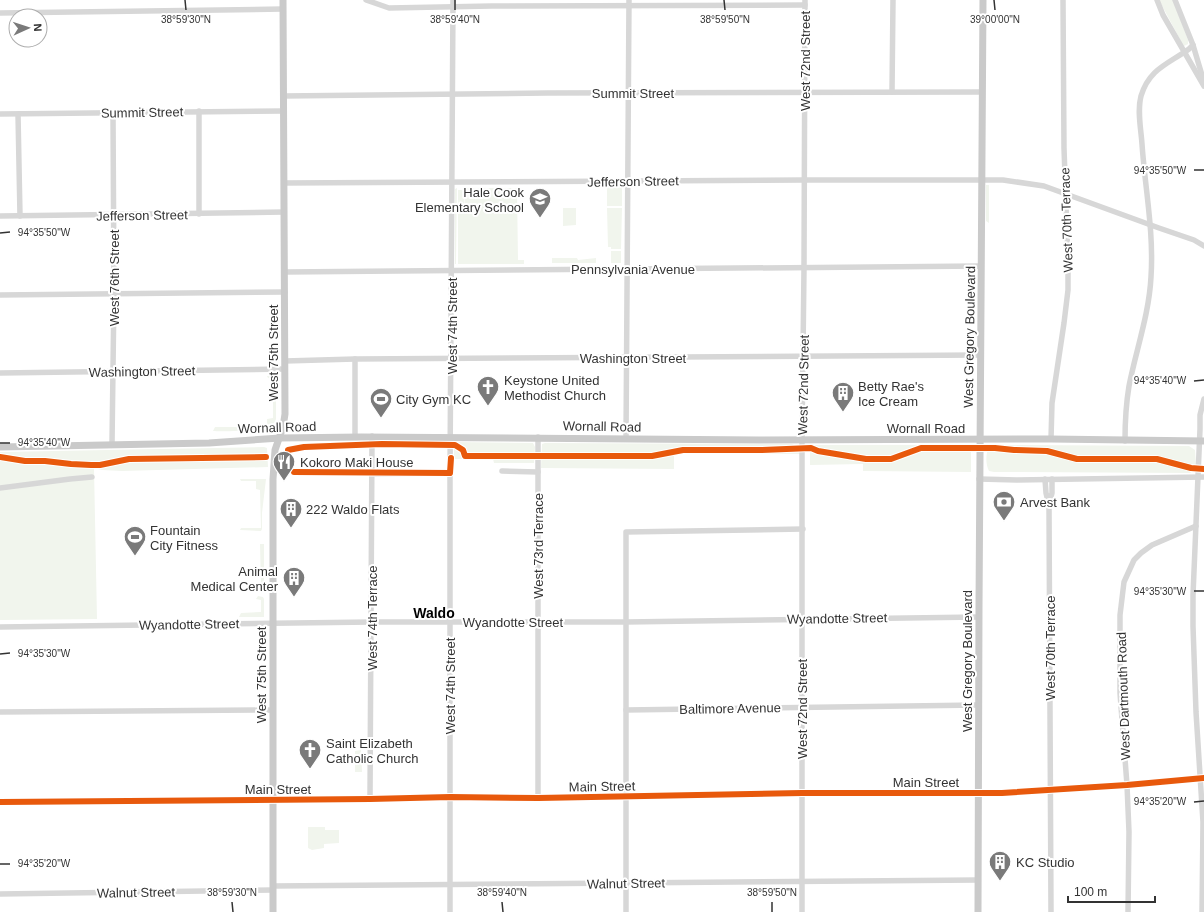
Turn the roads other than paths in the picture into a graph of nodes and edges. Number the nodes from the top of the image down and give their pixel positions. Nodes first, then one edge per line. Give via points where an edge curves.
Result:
1 (283, 0) edge
2 (366, 0) edge
3 (454, 0) edge
4 (893, 0) edge
5 (983, 0) edge
6 (1063, 0) edge
7 (1156, 0) edge
8 (1175, 0) edge
9 (805, 2) edge
10 (629, 3) edge
11 (453, 7) junction
12 (283, 8) junction
13 (0, 13) edge
14 (1193, 45) junction
15 (1184, 53) junction
16 (1204, 82) edge
17 (1204, 86) edge
18 (804, 92) junction
19 (892, 92) junction
20 (982, 92) junction
21 (628, 93) junction
22 (453, 95) junction
23 (283, 96) junction
24 (284, 111) junction
25 (113, 112) junction
26 (199, 112) junction
27 (0, 114) edge
28 (18, 114) junction
29 (804, 180) junction
30 (982, 180) junction
31 (627, 182) junction
32 (284, 183) junction
33 (452, 183) junction
34 (1066, 194) junction
35 (284, 212) junction
36 (199, 214) junction
37 (114, 215) junction
38 (0, 216) edge
39 (20, 216) junction
40 (1150, 225) junction
41 (1204, 239) edge
42 (1194, 240) junction
43 (1204, 246) edge
44 (981, 266) junction
45 (804, 268) junction
46 (628, 269) junction
47 (452, 270) junction
48 (284, 272) junction
49 (284, 292) junction
50 (114, 293) junction
51 (0, 295) edge
52 (980, 355) junction
53 (803, 357) junction
54 (452, 358) junction
55 (627, 358) junction
56 (355, 359) junction
57 (285, 361) junction
58 (285, 369) junction
59 (113, 371) junction
60 (0, 373) edge
61 (1204, 399) edge
62 (372, 436) junction
63 (451, 436) junction
64 (355, 437) junction
65 (280, 438) junction
66 (538, 438) junction
67 (626, 438) junction
68 (1051, 439) junction
69 (802, 440) junction
70 (980, 440) junction
71 (1125, 441) junction
72 (1202, 441) edge
73 (112, 444) junction
74 (0, 447) edge
75 (502, 471) dead end
76 (538, 472) junction
77 (372, 474) junction
78 (450, 474) junction
79 (1201, 477) edge
80 (92, 478) dead end
81 (979, 479) junction
82 (1052, 479) junction
83 (1045, 480) junction
84 (0, 488) edge
85 (1049, 505) junction
86 (1196, 526) junction
87 (803, 530) junction
88 (979, 617) junction
89 (803, 618) junction
90 (372, 622) junction
91 (451, 622) junction
92 (538, 622) junction
93 (626, 622) junction
94 (273, 624) junction
95 (0, 627) edge
96 (979, 706) junction
97 (802, 707) junction
98 (272, 710) junction
99 (626, 710) junction
100 (0, 712) edge
101 (1202, 778) edge
102 (1127, 785) junction
103 (1051, 791) junction
104 (802, 793) junction
105 (978, 793) junction
106 (450, 797) junction
107 (626, 797) junction
108 (538, 798) junction
109 (370, 799) junction
110 (272, 800) junction
111 (0, 802) edge
112 (978, 880) junction
113 (802, 881) junction
114 (626, 883) junction
115 (450, 885) junction
116 (273, 888) junction
117 (0, 894) edge
118 (273, 912) edge
119 (450, 912) edge
120 (626, 912) edge
121 (802, 912) edge
122 (978, 912) edge
123 (1052, 912) edge
124 (1128, 912) edge
125 (1202, 912) edge

1 - 12 main road, West 75th Street
2 - 11 street via 389,8
3 - 11 street, West 74th Street
4 - 19 street
5 - 20 main road, West Gregory Boulevard
6 - 34 street, West 70th Terrace
7 - 15 street
8 - 14 street
9 - 10 street
9 - 18 street, West 72nd Street
10 - 11 street
10 - 21 street
11 - 22 street, West 74th Street
12 - 13 street
12 - 23 main road, West 75th Street
14 - 15 street
14 - 16 street
15 - 17 street
15 - 40 street via 1153,73 1141,96 1140,123
18 - 19 street, Summit Street
18 - 21 street, Summit Street
18 - 29 street, West 72nd Street
19 - 20 street, Summit Street
20 - 30 main road, West Gregory Boulevard
21 - 22 street, Summit Street
21 - 31 street
22 - 23 street, Summit Street
22 - 33 street, West 74th Street
23 - 24 main road, West 75th Street
24 - 26 street, Summit Street
24 - 32 main road, West 75th Street
25 - 26 street, Summit Street
25 - 28 street, Summit Street
25 - 37 street, West 76th Street
26 - 36 street
27 - 28 street, Summit Street
28 - 39 street
29 - 30 street, Jefferson Street
29 - 31 street, Jefferson Street
29 - 45 street, West 72nd Street
30 - 34 street, Jefferson Street via 1044,186
30 - 44 main road, West Gregory Boulevard
31 - 33 street, Jefferson Street
31 - 46 street
32 - 33 street, Jefferson Street
32 - 35 main road, West 75th Street
33 - 47 street, West 74th Street
34 - 40 street, Jefferson Street
34 - 68 street, West 70th Terrace via 1068,290 1052,403
35 - 36 street, Jefferson Street
35 - 48 main road, West 75th Street
36 - 37 street, Jefferson Street
37 - 39 street, Jefferson Street
37 - 50 street, West 76th Street
38 - 39 street, Jefferson Street
40 - 42 street, Jefferson Street
40 - 71 street via 1152,252 1149,295 1129,386
41 - 42 street
42 - 43 street
44 - 45 street, Pennsylvania Avenue
44 - 52 main road, West Gregory Boulevard
45 - 46 street, Pennsylvania Avenue
45 - 53 street, West 72nd Street
46 - 47 street, Pennsylvania Avenue
46 - 55 street
47 - 48 street, Pennsylvania Avenue
47 - 54 street, West 74th Street
48 - 49 main road, West 75th Street
49 - 50 street
49 - 57 main road, West 75th Street
50 - 51 street
50 - 59 street, West 76th Street
52 - 53 street, Washington Street
52 - 70 main road, West Gregory Boulevard
53 - 55 street, Washington Street
53 - 69 street, West 72nd Street
54 - 55 street, Washington Street
54 - 56 street, Washington Street
54 - 63 street, West 74th Street
55 - 67 street
56 - 57 street, Washington Street
56 - 64 street
57 - 58 main road, West 75th Street
58 - 59 street, Washington Street
58 - 65 main road, West 75th Street via 286,414
59 - 60 street, Washington Street
59 - 73 street, West 76th Street
61 - 72 street via 1200,415
62 - 63 main road, Wornall Road
62 - 64 main road, Wornall Road
62 - 77 street, West 74th Terrace
63 - 66 main road, Wornall Road
63 - 78 street, West 74th Street
64 - 65 main road, Wornall Road
65 - 73 main road, Wornall Road via 209,443
65 - 94 main road, West 75th Street via 275,450 273,479
66 - 67 main road, Wornall Road
66 - 76 street, West 73rd Terrace
67 - 69 main road, Wornall Road
68 - 70 main road, Wornall Road
68 - 71 main road, Wornall Road
69 - 70 main road, Wornall Road
69 - 87 street, West 72nd Street
70 - 81 main road, West Gregory Boulevard
71 - 72 main road, Wornall Road
72 - 79 street
73 - 74 main road, Wornall Road
75 - 76 street
76 - 92 street, West 73rd Terrace
77 - 78 street
77 - 90 street, West 74th Terrace
78 - 91 street, West 74th Street
79 - 82 street
79 - 86 street
80 - 84 street
81 - 83 street
81 - 88 main road, West Gregory Boulevard
82 - 83 street
82 - 85 street, West 70th Terrace
83 - 85 street, West 70th Terrace
85 - 103 street, West 70th Terrace
86 - 101 street via 1194,674
86 - 102 street, West Dartmouth Road via 1142,552 1134,560 1124,582 1120,615 1120,693
87 - 89 street, West 72nd Street
87 - 93 street via 626,532
88 - 89 street, Wyandotte Street
88 - 96 main road, West Gregory Boulevard
89 - 93 street, Wyandotte Street
89 - 97 street, West 72nd Street
90 - 91 street, Wyandotte Street
90 - 94 street, Wyandotte Street
90 - 109 street, West 74th Terrace
91 - 92 street, Wyandotte Street
91 - 106 street, West 74th Street
92 - 93 street, Wyandotte Street
92 - 108 street, West 73rd Terrace
93 - 99 street
94 - 95 street, Wyandotte Street
94 - 98 main road, West 75th Street
96 - 97 street, Baltimore Avenue
96 - 105 main road, West Gregory Boulevard
97 - 99 street, Baltimore Avenue
97 - 104 street, West 72nd Street
98 - 100 street
98 - 110 main road, West 75th Street
99 - 107 street
101 - 102 street, Main Street
101 - 125 street
102 - 103 street, Main Street
102 - 124 street, West Dartmouth Road
103 - 105 street, Main Street
103 - 123 street, West 70th Terrace
104 - 105 street, Main Street
104 - 107 street, Main Street
104 - 113 street, West 72nd Street
105 - 112 main road, West Gregory Boulevard
106 - 108 street, Main Street
106 - 109 street, Main Street
106 - 115 street, West 74th Street
107 - 108 street, Main Street
107 - 114 street
109 - 110 street, Main Street
110 - 111 street, Main Street
110 - 116 main road, West 75th Street
112 - 113 street, Walnut Street
112 - 122 main road, West Gregory Boulevard
113 - 114 street, Walnut Street
113 - 121 street, West 72nd Street
114 - 115 street, Walnut Street
114 - 120 street
115 - 116 street, Walnut Street
115 - 119 street, West 74th Street
116 - 117 street, Walnut Street
116 - 118 main road, West 75th Street

